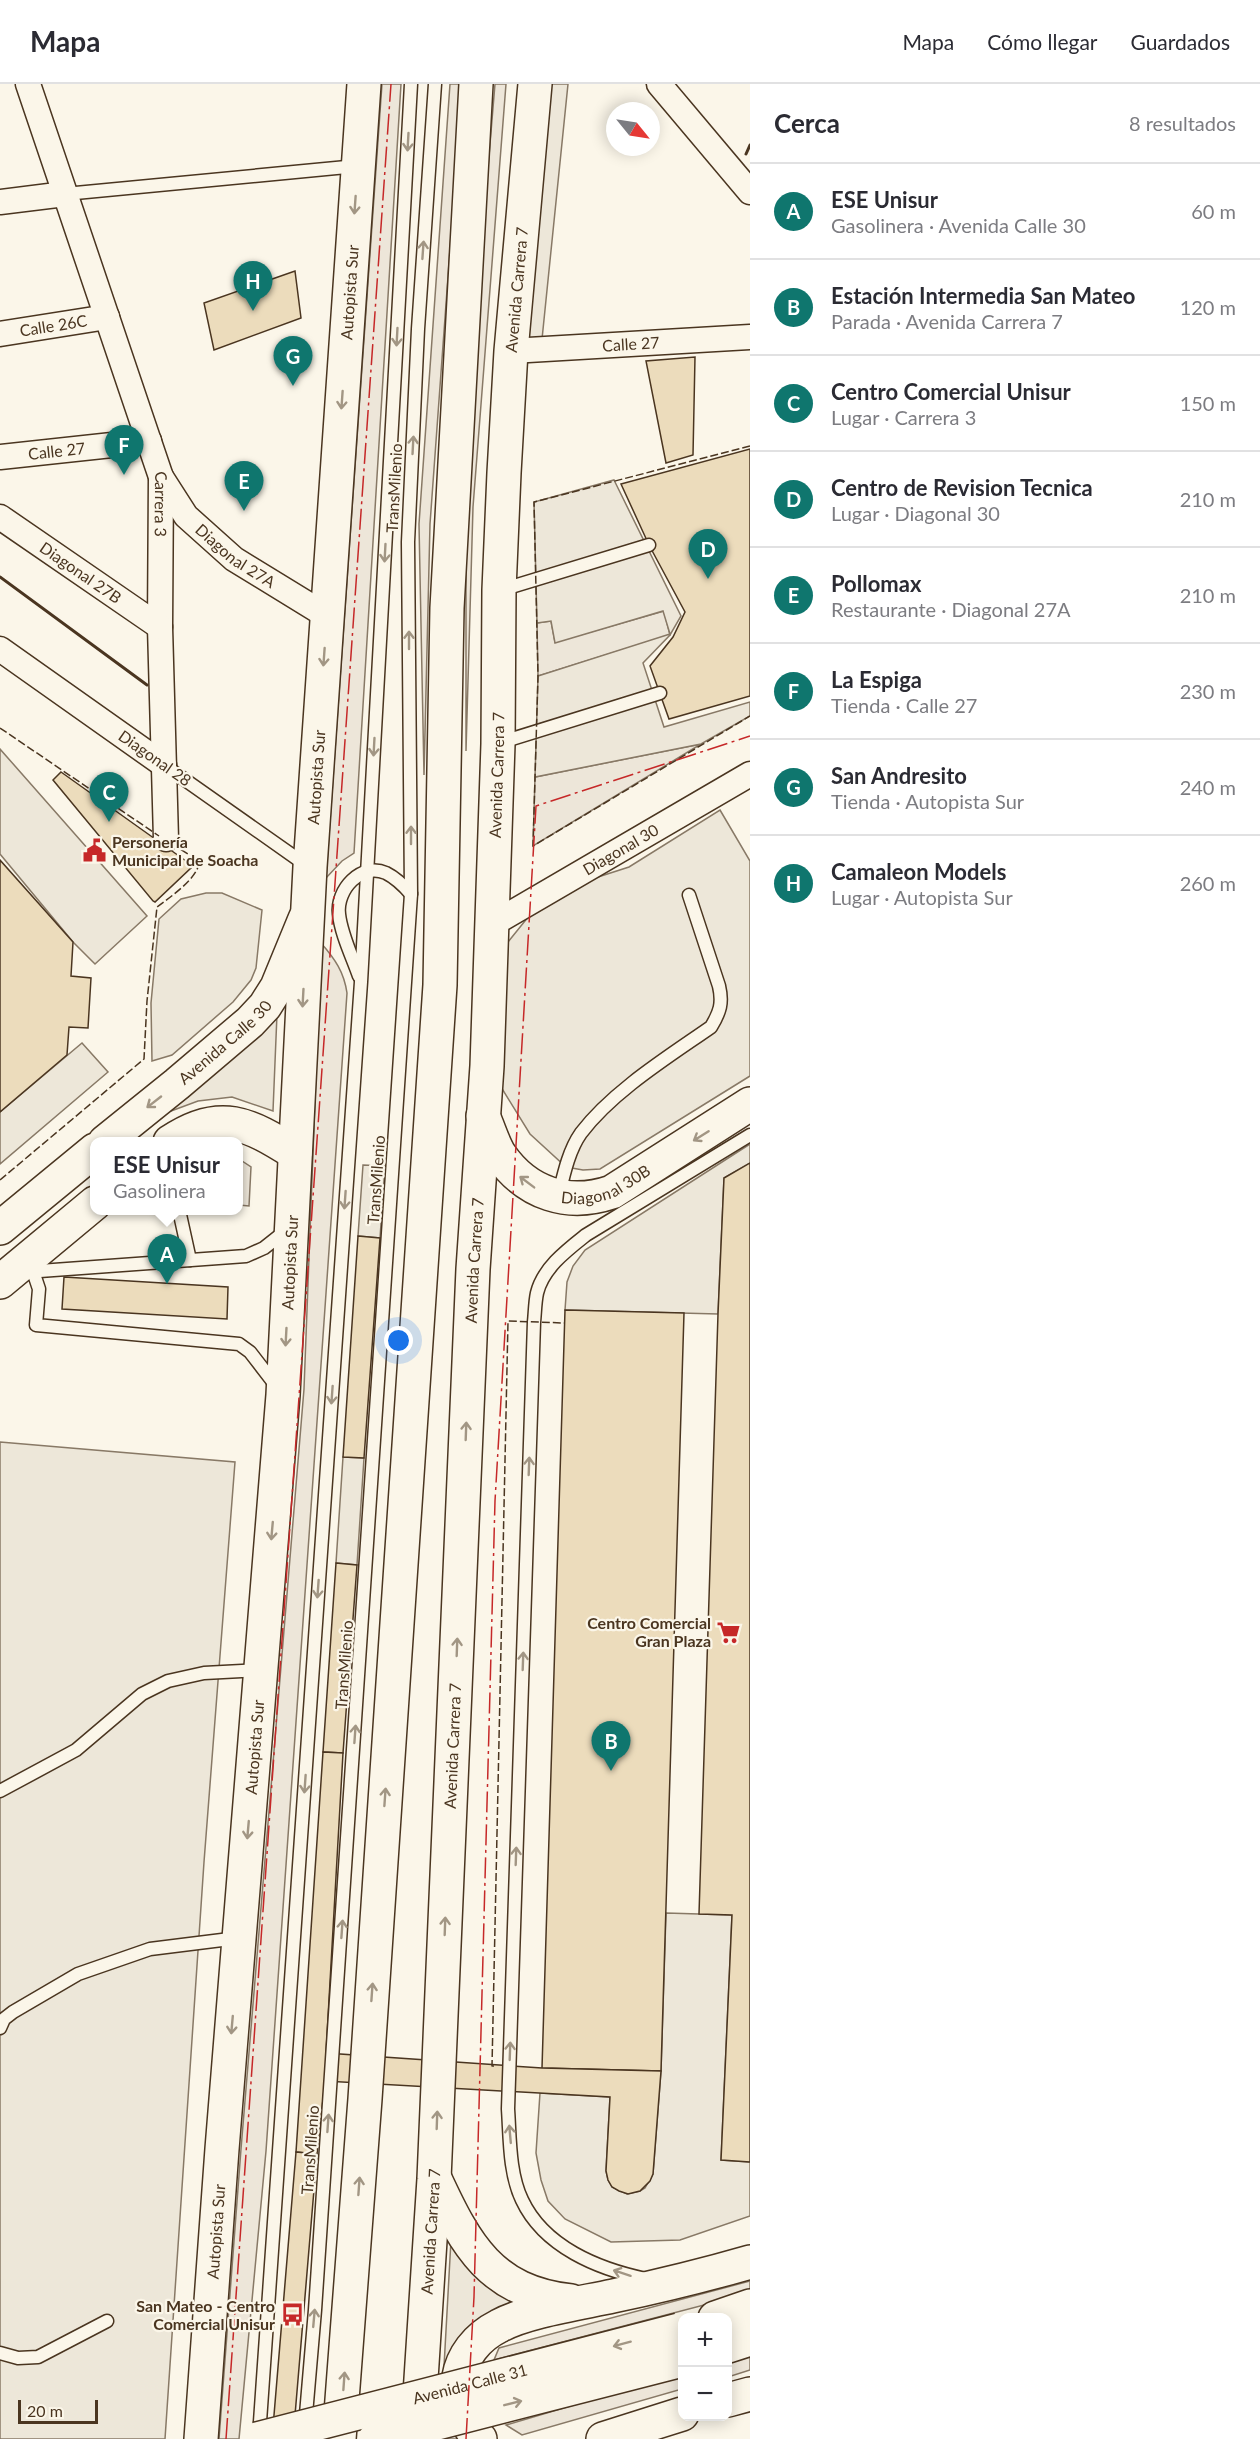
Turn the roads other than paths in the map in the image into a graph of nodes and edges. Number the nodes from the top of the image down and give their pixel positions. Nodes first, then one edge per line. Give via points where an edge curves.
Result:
1 (28, 84) edge
2 (364, 84) edge
3 (411, 84) edge
4 (435, 84) edge
5 (476, 84) edge
6 (536, 84) edge
7 (659, 84) edge
8 (358, 166) junction
9 (750, 192) edge
10 (65, 194) junction
11 (0, 202) edge
12 (107, 317) junction
13 (0, 334) edge
14 (750, 337) edge
15 (511, 351) junction
16 (149, 441) junction
17 (0, 458) edge
18 (161, 477) junction
19 (0, 517) edge
20 (649, 545) dead end
21 (499, 590) junction
22 (327, 616) junction
23 (160, 627) junction
24 (0, 649) edge
25 (660, 693) dead end
26 (498, 744) junction
27 (164, 765) junction
28 (750, 774) edge
29 (166, 839) dead end
30 (310, 867) junction
31 (368, 871) junction
32 (411, 894) junction
33 (689, 895) dead end
34 (307, 915) junction
35 (491, 926) junction
36 (361, 981) junction
37 (750, 1104) edge
38 (483, 1116) junction
39 (750, 1134) edge
40 (121, 1136) edge
41 (177, 1137) edge
42 (295, 1153) junction
43 (90, 1154) edge
44 (558, 1196) junction
45 (90, 1208) edge
46 (180, 1215) edge
47 (292, 1226) junction
48 (0, 1228) edge
49 (190, 1260) junction
50 (14, 1276) edge
51 (283, 1395) junction
52 (261, 1670) junction
53 (0, 1791) edge
54 (239, 1937) junction
55 (0, 2028) edge
56 (434, 2179) junction
57 (750, 2262) edge
58 (679, 2282) junction
59 (582, 2302) junction
60 (750, 2306) edge
61 (730, 2313) edge
62 (107, 2321) dead end
63 (750, 2338) edge
64 (678, 2340) edge
65 (678, 2340) edge
66 (732, 2345) edge
67 (0, 2353) edge
68 (750, 2394) edge
69 (732, 2399) edge
70 (678, 2415) edge
71 (201, 2439) edge
72 (258, 2439) edge
73 (303, 2439) edge
74 (339, 2439) edge
75 (375, 2439) edge
76 (417, 2439) edge
77 (480, 2439) edge
78 (602, 2439) edge

1 - 10 street, Carrera 3
2 - 8 main road, Autopista Sur
3 -> 31 lane, TransMilenio
32 -> 4 lane, TransMilenio via 408,542
74 -> 5 main road via 440,985 447,608
6 - 15 main road, Avenida Carrera 7
7 - 9 street
8 - 10 lane
8 -> 22 main road, Autopista Sur
10 - 11 street
10 - 12 street, Carrera 3
12 - 13 street, Calle 26C
12 - 16 street, Carrera 3
14 - 15 street, Calle 27
15 - 21 main road, Avenida Carrera 7
16 - 17 street, Calle 27
16 - 18 street, Carrera 3
18 - 22 street, Diagonal 27A via 186,516 234,559
18 - 23 street, Carrera 3
19 - 23 street, Diagonal 27B
20 - 21 lane
21 - 26 main road, Avenida Carrera 7
22 -> 30 main road, Autopista Sur
23 - 27 street, Carrera 3
24 - 27 street, Diagonal 28
25 - 26 lane
26 - 35 main road, Avenida Carrera 7
27 - 29 street, Carrera 3
27 - 30 lane, Diagonal 28
28 - 35 street, Diagonal 30
30 - 34 main road, Autopista Sur
31 - 32 lane via 384,872 399,880
31 - 36 lane, TransMilenio
31 - 36 lane, TransMilenio via 344,888 339,903 339,915
73 -> 32 lane, TransMilenio via 317,2286
33 - 44 lane via 719,986 720,1012 711,1027 623,1091 582,1133
34 -> 40 main road, Avenida Calle 30 via 278,987 265,1006
34 -> 42 main road, Autopista Sur
35 - 38 main road, Avenida Carrera 7
36 -> 72 lane, TransMilenio
37 -> 44 main road, Diagonal 30B via 612,1192 594,1198
44 -> 38 main road, Diagonal 30B via 538,1190 509,1167 499,1154
56 -> 38 main road, Avenida Carrera 7
58 -> 39 lane via 629,2275 592,2263 562,2246 536,2222 521,2199 513,2167 508,2109 534,1322 542,1280 563,1253
41 - 42 main road via 204,1124 240,1124 256,1129
42 - 47 main road, Autopista Sur
43 - 48 main road
45 - 50 main road
46 - 49 lane
47 - 49 lane via 264,1248 246,1256
47 -> 51 main road, Autopista Sur
49 - 50 lane
50 - 51 lane via 39,1289 36,1325 239,1344 250,1352
51 -> 52 main road, Autopista Sur
52 - 53 lane via 204,1673 168,1681 142,1694 76,1750
52 -> 54 main road, Autopista Sur
54 - 55 lane via 150,1949 78,1974 13,2012
54 -> 71 main road, Autopista Sur
56 - 59 main road via 472,2246 505,2281 535,2294
56 - 76 main road, Avenida Carrera 7
57 - 58 main road
58 - 59 main road
59 - 77 main road via 499,2326 467,2352 459,2373 458,2396 469,2428
60 - 61 main road
62 - 67 lane via 38,2357 18,2358
63 - 66 main road
64 -> 72 main road, Avenida Calle 31, bridge
75 -> 65 main road, Avenida Calle 31, bridge
68 - 69 main road
70 - 78 main road

